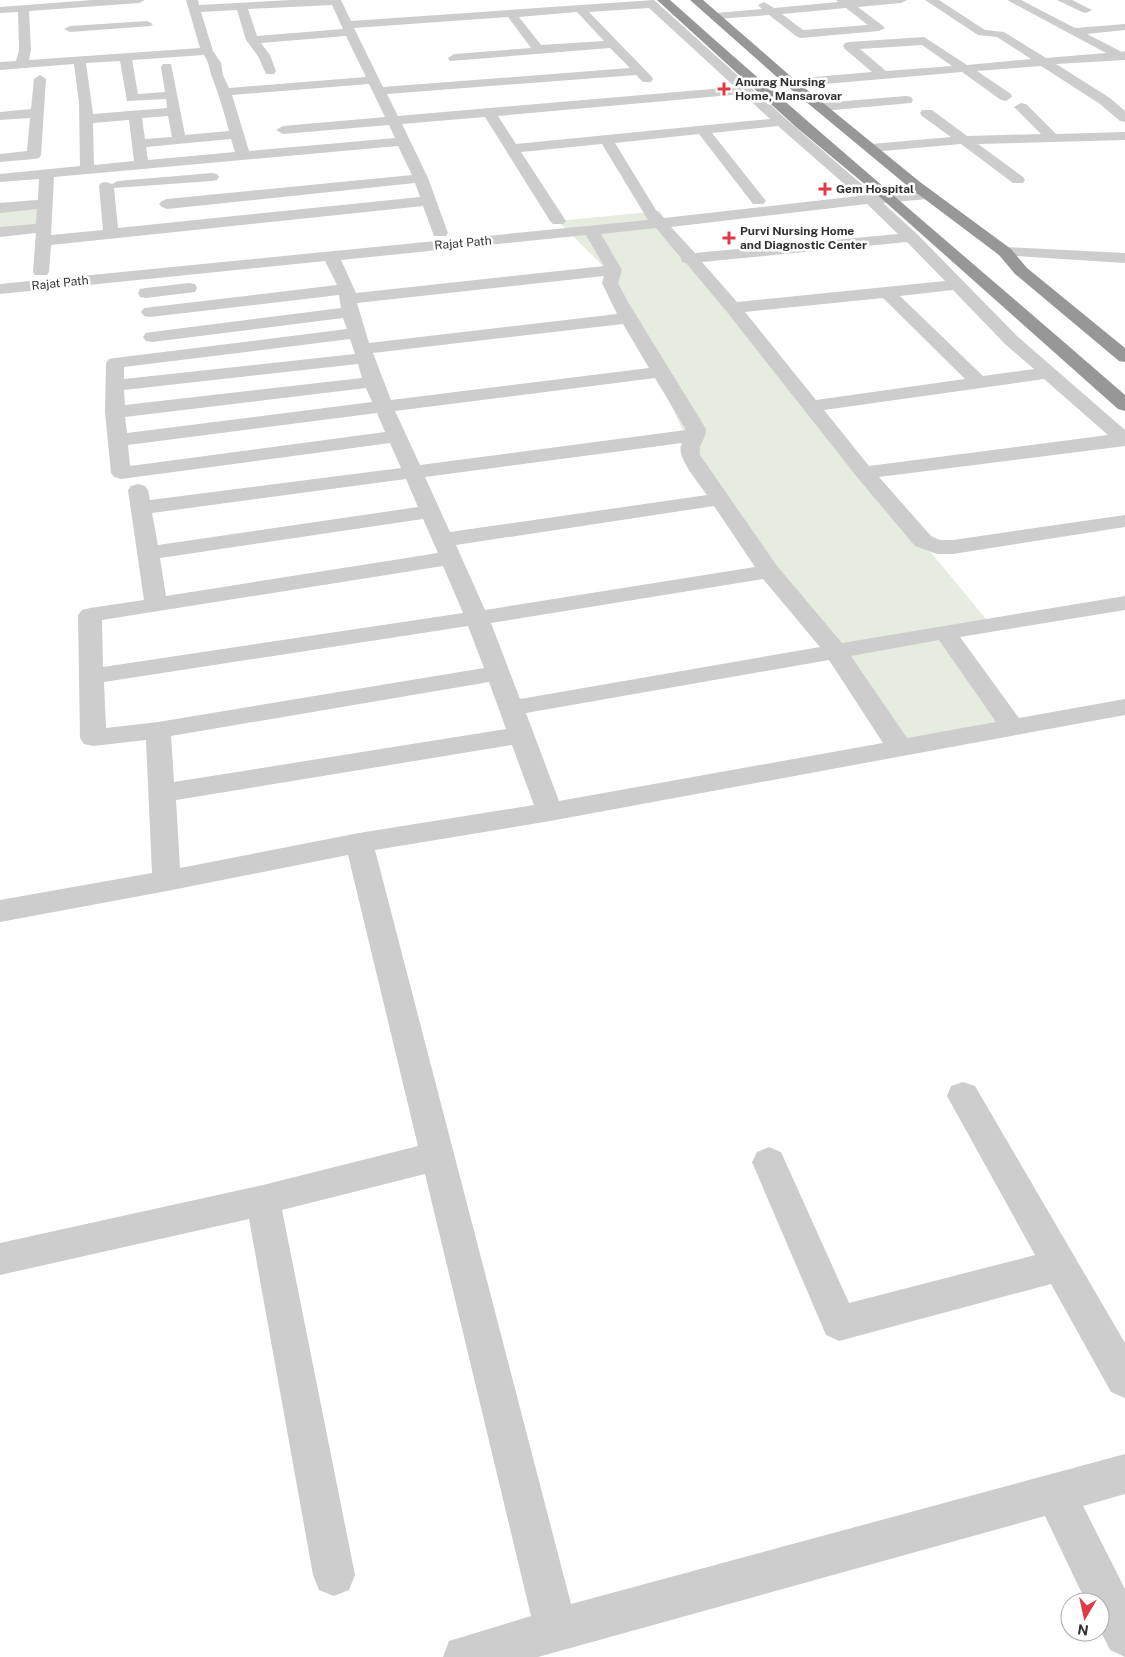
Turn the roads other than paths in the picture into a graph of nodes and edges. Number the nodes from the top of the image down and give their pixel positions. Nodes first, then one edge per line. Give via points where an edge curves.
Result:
1 (141, 0) edge
2 (336, 0) edge
3 (696, 0) edge
4 (757, 0) edge
5 (901, 0) edge
6 (930, 0) edge
7 (1013, 0) edge
8 (1063, 0) edge
9 (110, 1) edge
10 (654, 1) edge
11 (845, 2) edge
12 (193, 5) edge
13 (241, 6) junction
14 (580, 9) junction
15 (0, 10) edge
16 (1086, 10) dead end
17 (773, 12) junction
18 (24, 14) junction
19 (511, 14) junction
20 (716, 16) junction
21 (43, 19) dead end
22 (429, 20) junction
23 (1125, 26) edge
24 (148, 27) junction
25 (349, 29) junction
26 (1075, 31) junction
27 (71, 34) dead end
28 (439, 35) dead end
29 (252, 40) junction
30 (613, 44) junction
31 (537, 49) junction
32 (207, 51) junction
33 (152, 55) junction
34 (1124, 56) edge
35 (78, 60) junction
36 (1044, 62) junction
37 (125, 63) junction
38 (22, 64) junction
39 (196, 64) dead end
40 (0, 66) edge
41 (965, 68) junction
42 (216, 69) junction
43 (270, 70) dead end
44 (639, 71) junction
45 (235, 74) dead end
46 (883, 75) junction
47 (56, 77) dead end
48 (791, 83) junction
49 (471, 84) junction
50 (378, 88) junction
51 (747, 90) junction
52 (225, 92) junction
53 (171, 95) junction
54 (362, 95) dead end
55 (1006, 97) dead end
56 (665, 98) junction
57 (906, 100) dead end
58 (822, 107) junction
59 (1022, 107) dead end
60 (175, 111) junction
61 (38, 113) junction
62 (489, 113) junction
63 (927, 113) dead end
64 (135, 115) junction
65 (0, 116) edge
66 (391, 116) junction
67 (1125, 118) edge
68 (87, 119) junction
69 (781, 122) junction
70 (703, 131) junction
71 (238, 134) junction
72 (1125, 136) edge
73 (1052, 137) junction
74 (1102, 137) junction
75 (179, 140) junction
76 (606, 140) junction
77 (962, 140) junction
78 (403, 141) junction
79 (139, 144) junction
80 (336, 146) junction
81 (871, 148) junction
82 (1114, 148) dead end
83 (512, 149) junction
84 (87, 151) junction
85 (290, 151) junction
86 (70, 153) dead end
87 (52, 154) dead end
88 (34, 155) junction
89 (243, 155) junction
90 (0, 158) edge
91 (165, 162) junction
92 (141, 164) junction
93 (88, 169) junction
94 (348, 173) junction
95 (47, 174) junction
96 (224, 176) dead end
97 (0, 178) edge
98 (421, 178) junction
99 (1018, 180) dead end
100 (167, 181) junction
101 (106, 186) junction
102 (89, 188) dead end
103 (63, 190) dead end
104 (921, 190) junction
105 (874, 194) junction
106 (45, 198) junction
107 (428, 201) junction
108 (758, 201) junction
109 (167, 204) junction
110 (0, 208) edge
111 (655, 218) junction
112 (558, 221) junction
113 (163, 228) junction
114 (591, 230) junction
115 (0, 232) edge
116 (440, 233) junction
117 (111, 234) junction
118 (43, 235) junction
119 (911, 237) junction
120 (164, 244) dead end
121 (1005, 252) junction
122 (1125, 258) edge
123 (688, 259) junction
124 (334, 263) junction
125 (614, 270) junction
126 (1022, 271) junction
127 (41, 272) junction
128 (1050, 272) dead end
129 (142, 274) junction
130 (0, 276) edge
131 (270, 278) dead end
132 (956, 285) junction
133 (204, 286) dead end
134 (0, 289) edge
135 (146, 293) junction
136 (888, 293) junction
137 (349, 300) junction
138 (732, 308) junction
139 (150, 312) junction
140 (626, 318) junction
141 (152, 336) junction
142 (362, 347) junction
143 (1125, 357) edge
144 (154, 358) junction
145 (662, 372) junction
146 (1048, 373) junction
147 (373, 382) junction
148 (979, 383) junction
149 (114, 386) junction
150 (1125, 405) edge
151 (384, 406) junction
152 (812, 406) junction
153 (115, 412) junction
154 (696, 435) junction
155 (396, 436) junction
156 (1124, 439) edge
157 (118, 440) junction
158 (135, 470) junction
159 (411, 472) junction
160 (864, 473) junction
161 (720, 499) junction
162 (140, 508) junction
163 (430, 512) junction
164 (1125, 521) edge
165 (447, 549) junction
166 (147, 553) junction
167 (770, 571) junction
168 (1125, 603) edge
169 (156, 604) junction
170 (477, 618) junction
171 (945, 632) junction
172 (836, 653) junction
173 (498, 673) junction
174 (92, 676) junction
175 (1125, 706) edge
176 (511, 708) junction
177 (1012, 726) junction
178 (158, 730) junction
179 (521, 735) junction
180 (900, 748) junction
181 (162, 793) junction
182 (550, 812) junction
183 (359, 843) junction
184 (167, 881) junction
185 (0, 911) edge
186 (963, 1096) dead end
187 (437, 1156) junction
188 (769, 1162) dead end
189 (263, 1200) junction
190 (0, 1259) edge
191 (1060, 1265) junction
192 (1125, 1379) edge
193 (1125, 1474) edge
194 (1056, 1494) junction
195 (334, 1575) dead end
196 (556, 1630) junction
197 (1125, 1634) edge
198 (465, 1657) edge

1 - 9 street
1 - 24 street
2 - 13 street via 277,8
2 - 25 street
3 - 20 highway
4 - 17 street
5 - 11 street
6 - 36 street via 982,33 1000,34
7 - 26 street
8 - 16 street
9 - 18 street
10 - 14 street
10 - 51 street
10 - 105 highway via 800,124
11 - 17 street
11 - 17 street via 879,28 800,34
12 - 13 street
12 - 32 street
13 - 29 street
14 - 19 street
14 - 30 street
15 - 18 street
17 - 20 street
18 - 21 street
18 - 38 street via 29,50
19 - 22 street
19 - 31 street
20 - 48 highway
22 - 25 street
22 - 28 street
23 - 26 street
24 - 27 street
24 - 33 street
25 - 29 street via 290,32
25 - 50 street via 361,63
26 - 34 street
29 - 43 street via 268,55
30 - 31 street
30 - 44 street
31 - 49 street via 539,52 452,54
32 - 33 street
32 - 42 street
33 - 37 street
34 - 36 street
35 - 37 street
35 - 38 street
35 - 68 street via 76,76 91,102
36 - 41 street
36 - 67 street via 1105,101
37 - 53 street via 172,66
37 - 53 street via 128,99
38 - 40 street
39 - 42 street
41 - 46 street
41 - 46 street via 924,41 848,46
41 - 55 street
42 - 45 street
42 - 52 street
44 - 49 street
44 - 56 street
46 - 48 street
47 - 61 street via 35,79
48 - 58 highway
49 - 50 street
50 - 52 street via 274,95
50 - 54 street
50 - 66 street
51 - 56 street
51 - 69 street
52 - 71 street
53 - 60 street
56 - 62 street
57 - 58 street
58 - 81 highway
59 - 73 street
60 - 64 street
60 - 75 street
61 - 65 street
61 - 88 street
62 - 66 street
62 - 83 street
63 - 77 street
64 - 68 street
64 - 79 street
66 - 78 street
66 - 85 street via 280,119
68 - 84 street
69 - 70 street
69 - 105 street
70 - 76 street
70 - 108 street
71 - 75 street
71 - 89 street
72 - 74 street
73 - 74 street
73 - 77 street
74 - 82 street
75 - 79 street
76 - 83 street
76 - 111 street
77 - 81 street
77 - 99 street
78 - 80 street
78 - 98 street
79 - 92 street
80 - 85 street
80 - 94 street
81 - 104 highway
83 - 112 street
84 - 86 street
84 - 93 street
85 - 89 street
87 - 88 street
88 - 90 street
89 - 91 street
91 - 92 street
91 - 100 street
92 - 93 street
93 - 95 street
94 - 98 street
94 - 109 street
95 - 97 street
95 - 106 street
96 - 100 street
98 - 107 street
100 - 101 street
100 - 109 street
101 - 102 street
101 - 117 street
103 - 106 street
104 - 105 street, Rajat Path
104 - 121 highway
105 - 108 street, Rajat Path
105 - 111 street, Rajat Path
105 - 119 street
105 - 150 highway
106 - 110 street
106 - 118 street
107 - 113 street
107 - 116 street
108 - 111 street, Rajat Path
109 - 113 street via 171,221
111 - 112 street, Rajat Path
111 - 114 street, Rajat Path
111 - 123 street
112 - 116 street, Rajat Path
113 - 117 street
113 - 120 street
114 - 124 street, Rajat Path
114 - 125 street
115 - 118 street
116 - 127 street, Rajat Path
117 - 118 street
118 - 127 street
119 - 123 street
119 - 132 street
121 - 122 street
121 - 126 highway
123 - 138 street
124 - 129 street, Rajat Path
124 - 131 street
124 - 137 street
125 - 137 street
125 - 140 street via 610,283
126 - 128 street
126 - 143 highway
127 - 130 street, Rajat Path
129 - 134 street, Rajat Path
129 - 135 street
132 - 136 street
132 - 146 street
133 - 135 street
135 - 139 street
136 - 138 street
136 - 148 street
137 - 139 street
137 - 141 street
137 - 142 street
138 - 152 street
139 - 141 street
140 - 142 street
140 - 145 street
141 - 144 street
142 - 144 street
142 - 147 street
142 - 149 street
144 - 149 street via 115,363
145 - 151 street
145 - 154 street via 696,429
146 - 148 street
146 - 156 street
147 - 151 street
147 - 153 street
148 - 152 street
149 - 153 street
151 - 155 street
151 - 157 street
152 - 160 street
153 - 157 street
154 - 159 street
154 - 161 street via 689,447 690,455
155 - 158 street
155 - 159 street
156 - 160 street
157 - 158 street via 121,473
158 - 162 street
159 - 162 street
159 - 163 street
160 - 164 street via 923,541 937,547
161 - 165 street
161 - 167 street
162 - 166 street
163 - 165 street
163 - 166 street
165 - 169 street
165 - 170 street
166 - 169 street
167 - 170 street
167 - 172 street
168 - 171 street
169 - 174 street via 90,615
170 - 173 street
170 - 174 street
171 - 172 street
171 - 177 street
172 - 176 street
172 - 180 street
173 - 176 street
173 - 178 street
174 - 178 street via 94,738
175 - 177 street
176 - 179 street
177 - 180 street
178 - 181 street
179 - 181 street
179 - 182 street
180 - 182 street
181 - 184 street
182 - 183 street
183 - 184 street
183 - 187 street
184 - 185 street
186 - 191 street
187 - 189 street
187 - 196 street
188 - 191 street via 839,1323
189 - 190 street
189 - 195 street
191 - 192 street
193 - 194 street
194 - 196 street
194 - 197 street
196 - 198 street

